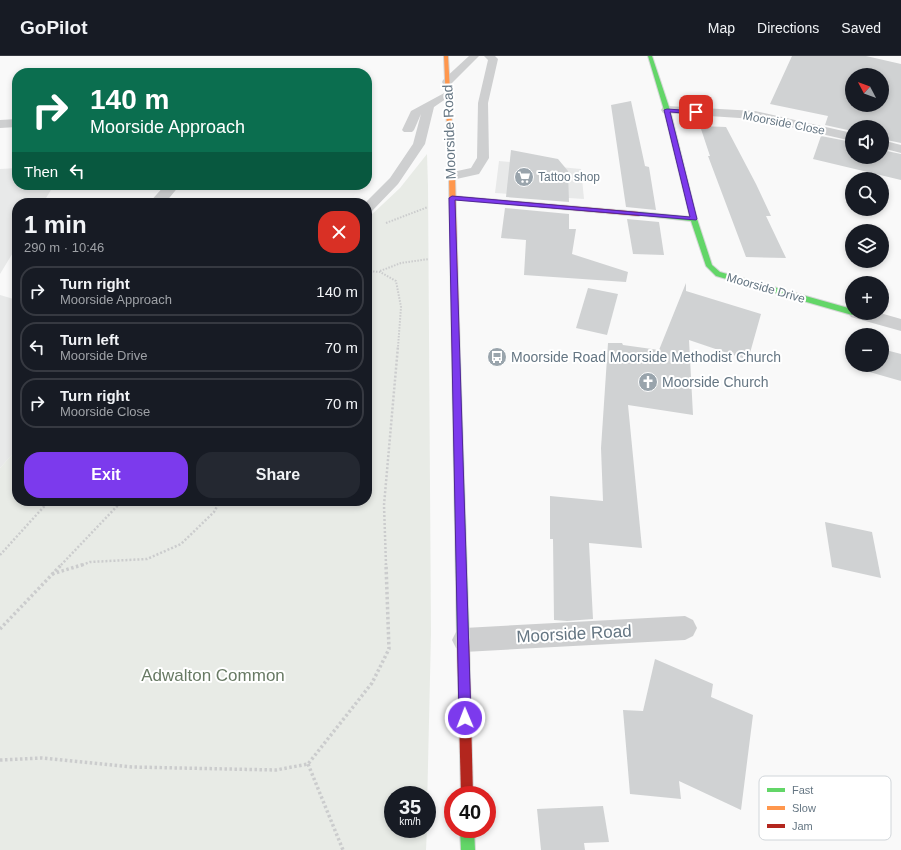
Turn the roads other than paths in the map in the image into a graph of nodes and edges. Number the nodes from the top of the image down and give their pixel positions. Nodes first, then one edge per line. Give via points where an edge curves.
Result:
1 (446, 56) edge
2 (474, 56) edge
3 (489, 56) edge
4 (650, 56) edge
5 (447, 82) junction
6 (448, 94) junction
7 (429, 105) junction
8 (667, 110) junction
9 (12, 123) edge
10 (0, 124) edge
11 (408, 130) dead end
12 (845, 136) edge
13 (889, 146) edge
14 (901, 149) edge
15 (452, 176) junction
16 (169, 190) edge
17 (161, 198) edge
18 (452, 198) junction
19 (372, 203) edge
20 (694, 219) junction
21 (845, 310) edge
22 (883, 320) edge
23 (901, 325) edge
24 (685, 628) dead end
25 (464, 640) junction
26 (467, 786) edge
27 (467, 838) edge
28 (468, 850) edge

1 - 5 street, Moorside Road
2 - 5 lane
3 - 15 lane via 493,59 483,103 483,158 475,171
4 - 8 street, Moorside Drive
5 - 6 street, Moorside Road
6 - 7 lane
6 - 15 street, Moorside Road
7 - 11 lane via 415,113
7 - 19 lane via 419,144 394,182
8 - 12 street, Moorside Close via 755,115
8 - 20 street, Moorside Drive
9 - 10 street
13 - 14 street
15 - 18 street, Moorside Road
16 - 17 street
18 - 20 street
18 - 25 street, Moorside Road
20 - 21 street, Moorside Drive via 709,266 718,274
22 - 23 street
24 - 25 lane, Moorside Road
25 - 26 street, Moorside Road
27 - 28 street

